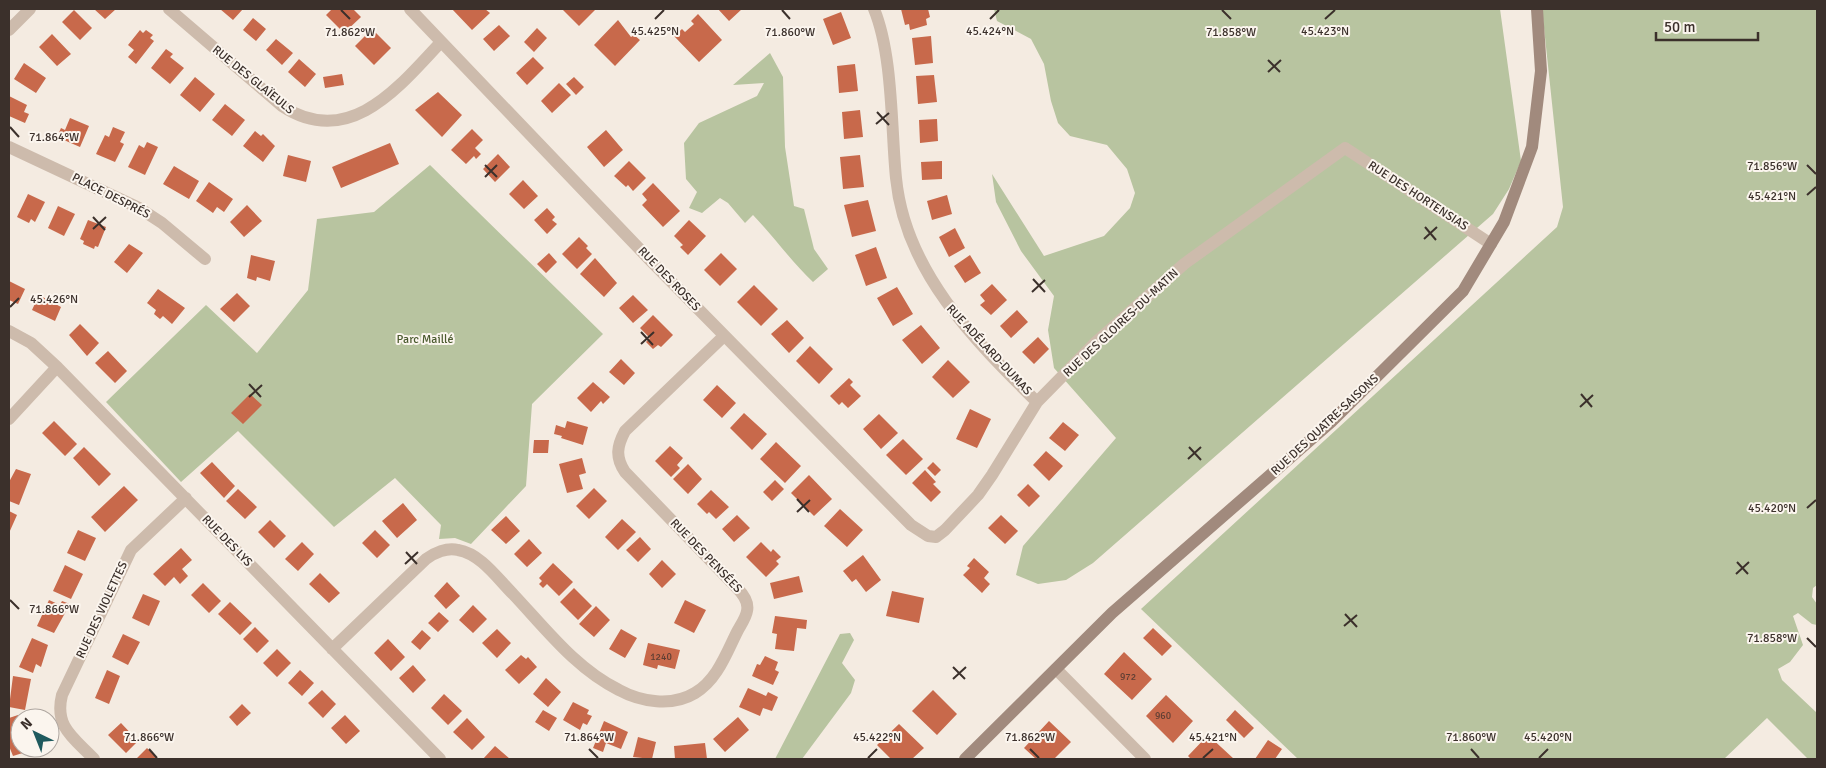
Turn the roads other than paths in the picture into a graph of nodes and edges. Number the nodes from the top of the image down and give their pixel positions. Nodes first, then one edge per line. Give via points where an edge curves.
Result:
1 (30, 9) edge
2 (169, 9) edge
3 (410, 9) edge
4 (874, 9) edge
5 (1537, 9) edge
6 (9, 30) edge
7 (442, 42) junction
8 (9, 146) edge
9 (1345, 148) joint
10 (1491, 244) junction
11 (205, 259) dead end
12 (9, 331) edge
13 (724, 336) junction
14 (57, 367) junction
15 (1037, 402) junction
16 (9, 419) edge
17 (186, 498) junction
18 (936, 537) joint
19 (332, 649) junction
20 (1056, 669) junction
21 (94, 759) edge
22 (440, 759) edge
23 (965, 759) edge
24 (1145, 759) edge

1 - 6 street
2 - 7 street, RUE DES GLAÏEULS via 282,106 311,120 340,120 362,114 381,103
3 - 7 street, RUE DES ROSES
4 - 15 street, RUE ADÉLARD-DUMAS via 880,23 885,55 899,197 910,233 943,300
5 - 10 street, RUE DES QUATRE-SAISONS via 1541,70 1532,147 1504,222
7 - 13 street, RUE DES ROSES
8 - 11 street, PLACE DESPRÉS via 139,208
9 - 10 street, RUE DES HORTENSIAS
9 - 15 street, RUE DES GLOIRES-DU-MATIN via 1184,264 1095,343
10 - 20 street, RUE DES QUATRE-SAISONS via 1464,292 1332,422 1112,613
12 - 14 street, RUE DES LYS via 31,344
13 - 18 street, RUE DES ROSES via 911,525 920,533
13 - 19 street, RUE DES PENSÉES via 625,431 617,454 625,472 737,588 746,602 747,612 722,662 713,677 699,690 667,702 637,698 619,690 584,666 483,563 457,549 439,552 426,559
14 - 16 street
14 - 17 street, RUE DES LYS
15 - 18 street, RUE DES GLOIRES-DU-MATIN via 983,489
17 - 19 street, RUE DES LYS
17 - 21 street, RUE DES VIOLETTES via 131,550 62,696 61,722
19 - 22 street, RUE DES LYS
20 - 23 street, RUE DES QUATRE-SAISONS
20 - 24 street

